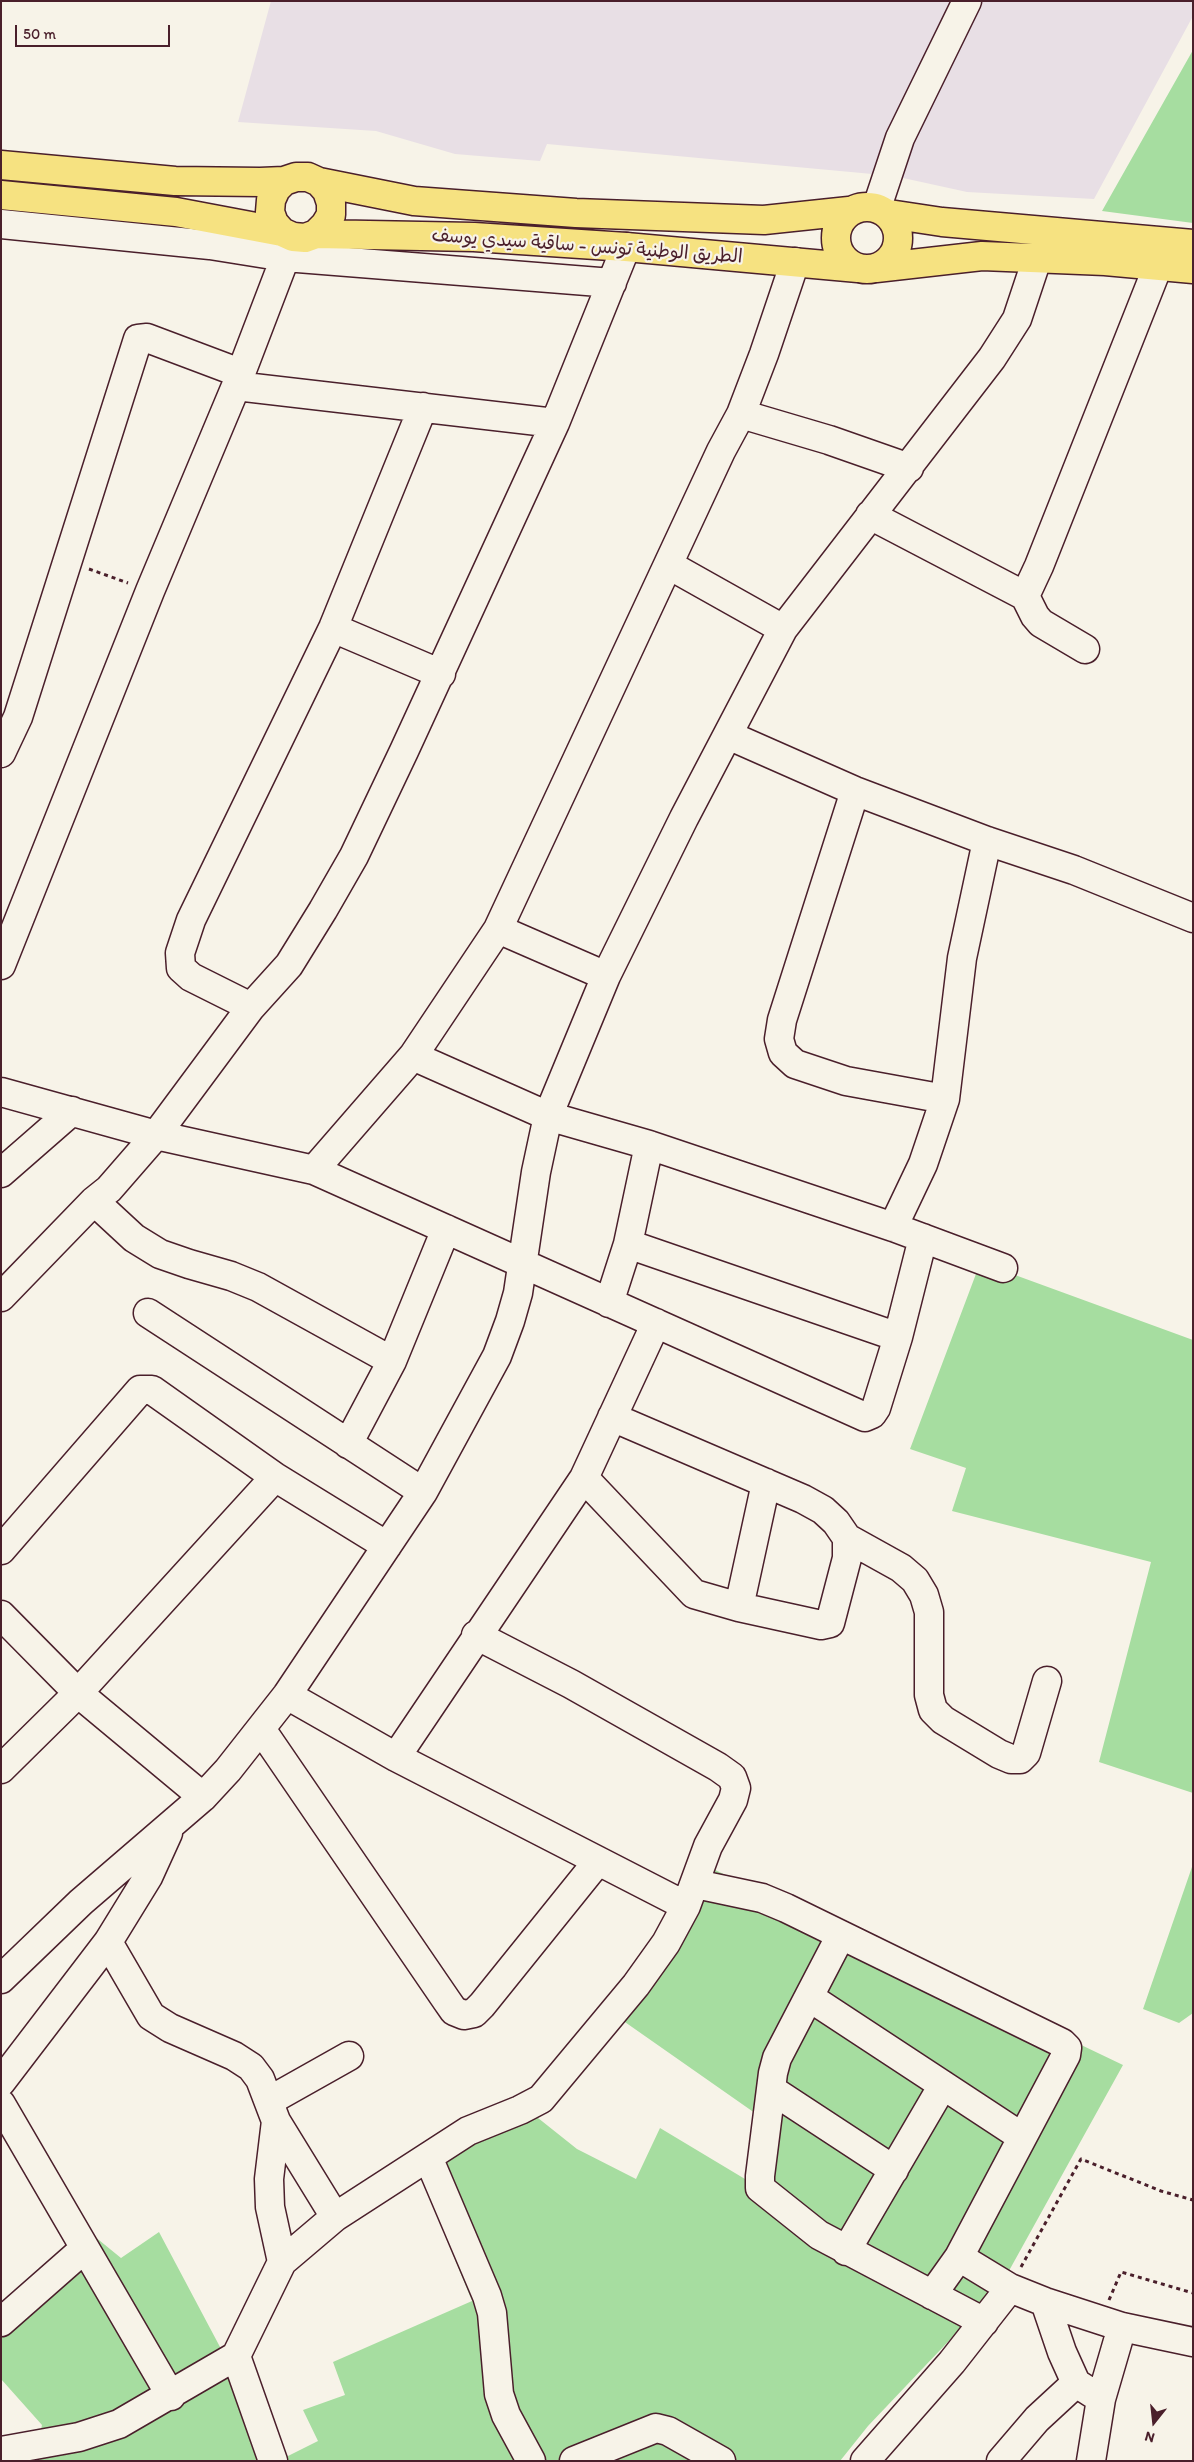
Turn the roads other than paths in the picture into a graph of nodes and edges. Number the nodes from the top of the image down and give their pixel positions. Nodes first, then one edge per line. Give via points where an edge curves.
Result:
1 (967, 1) edge
2 (1, 165) edge
3 (284, 181) junction
4 (319, 182) junction
5 (1, 195) edge
6 (883, 211) junction
7 (849, 212) junction
8 (1, 224) edge
9 (294, 240) junction
10 (1193, 244) edge
11 (626, 247) junction
12 (1037, 259) junction
13 (795, 262) junction
14 (1158, 266) junction
15 (867, 268) junction
16 (1193, 269) edge
17 (612, 283) junction
18 (238, 380) junction
19 (423, 407) junction
20 (741, 414) junction
21 (555, 423) junction
22 (909, 468) junction
23 (870, 515) junction
24 (669, 565) junction
25 (1025, 596) junction
26 (333, 628) junction
27 (783, 629) junction
28 (1085, 649) dead end
29 (441, 674) junction
30 (728, 735) junction
31 (1, 753) edge
32 (855, 791) junction
33 (987, 841) junction
34 (1193, 918) edge
35 (498, 929) junction
36 (1, 965) edge
37 (606, 976) junction
38 (251, 1008) junction
39 (412, 1056) junction
40 (1, 1092) edge
41 (945, 1099) junction
42 (72, 1111) junction
43 (548, 1116) junction
44 (156, 1136) junction
45 (649, 1145) junction
46 (314, 1170) junction
47 (1, 1173) edge
48 (94, 1202) junction
49 (893, 1228) junction
50 (446, 1229) junction
51 (922, 1238) junction
52 (628, 1244) junction
53 (523, 1262) junction
54 (1003, 1268) dead end
55 (1, 1297) edge
56 (609, 1303) junction
57 (148, 1313) dead end
58 (656, 1323) junction
59 (898, 1337) junction
60 (392, 1361) junction
61 (612, 1418) junction
62 (348, 1444) junction
63 (275, 1477) junction
64 (584, 1478) junction
65 (766, 1483) junction
66 (423, 1492) junction
67 (847, 1538) junction
68 (388, 1546) junction
69 (1, 1550) edge
70 (739, 1607) junction
71 (1, 1615) edge
72 (476, 1635) junction
73 (1047, 1681) dead end
74 (78, 1692) junction
75 (287, 1695) junction
76 (261, 1729) junction
77 (396, 1756) junction
78 (1, 1769) edge
79 (203, 1797) junction
80 (171, 1824) junction
81 (598, 1861) junction
82 (691, 1895) junction
83 (841, 1935) junction
84 (108, 1942) junction
85 (1, 1979) edge
86 (809, 1997) junction
87 (349, 2056) dead end
88 (1, 2082) edge
89 (943, 2085) junction
90 (772, 2090) junction
91 (1, 2104) edge
92 (273, 2111) junction
93 (1022, 2138) junction
94 (428, 2157) junction
95 (894, 2170) junction
96 (335, 2217) junction
97 (84, 2250) junction
98 (846, 2251) junction
99 (959, 2257) junction
100 (282, 2262) junction
101 (1010, 2288) junction
102 (932, 2295) junction
103 (1045, 2302) junction
104 (1, 2322) edge
105 (984, 2322) junction
106 (1111, 2324) junction
107 (1193, 2342) edge
108 (236, 2356) junction
109 (1076, 2384) junction
110 (170, 2396) junction
111 (1101, 2399) junction
112 (1, 2451) edge
113 (273, 2461) edge
114 (531, 2461) edge
115 (574, 2461) edge
116 (721, 2461) edge
117 (865, 2461) edge
118 (1001, 2461) edge
119 (1091, 2461) edge

1 - 6 street via 900,138
2 - 3 main road via 176,181
3 - 4 main road via 302,177
3 - 9 main road via 270,200 270,212 274,223
4 - 7 main road, الطريق الوطنية تونس - ساقية سيدي يوسف via 414,202 576,213 764,220
4 - 9 main road via 327,191 331,215 326,225
5 - 9 main road, الطريق الوطنية تونس - ساقية سيدي يوسف via 176,212
6 - 7 main road via 862,206
6 - 10 main road via 942,222
6 - 15 main road via 897,225 896,251 888,262
7 - 15 main road via 840,222 836,236 838,249 846,261
8 - 9 street via 210,245
9 - 11 main road, الطريق الوطنية تونس - ساقية سيدي يوسف via 474,237
9 - 17 street
9 - 18 street
11 - 13 main road, الطريق الوطنية تونس - ساقية سيدي يوسف
11 - 17 street
12 - 14 main road, الطريق الوطنية تونس - ساقية سيدي يوسف
12 - 15 main road, الطريق الوطنية تونس - ساقية سيدي يوسف via 975,257
12 - 22 street via 1017,320
13 - 15 main road, الطريق الوطنية تونس - ساقية سيدي يوسف
13 - 20 street
14 - 16 main road, الطريق الوطنية تونس - ساقية سيدي يوسف
14 - 25 street
17 - 21 street
18 - 19 street
18 - 31 street via 147,338 138,339 18,717
18 - 36 street
19 - 21 street
19 - 26 street
20 - 22 street
20 - 24 street
21 - 29 street
22 - 23 street
23 - 25 street
23 - 27 street
24 - 27 street
24 - 35 street
25 - 28 street via 1041,623
26 - 29 street
26 - 38 street via 191,920 180,954 182,968 191,977
27 - 30 street
29 - 38 street via 354,856 324,910 289,965
30 - 32 street
30 - 37 street
32 - 33 street
32 - 41 street via 782,1020 779,1039 783,1053 795,1064 846,1081
33 - 34 street via 1074,870
33 - 41 street via 962,958
35 - 37 street
35 - 39 street
37 - 43 street
38 - 44 street
39 - 43 street
39 - 46 street
40 - 42 street
41 - 49 street via 923,1164
42 - 44 street
42 - 47 street
43 - 45 street
43 - 53 street
44 - 46 street
44 - 48 street via 109,1190
45 - 49 street
45 - 52 street
46 - 50 street
48 - 55 street
48 - 60 street via 134,1238 160,1254 258,1287
49 - 51 street
50 - 53 street
50 - 60 street
51 - 54 street
51 - 59 street
52 - 56 street
52 - 59 street
53 - 56 street
53 - 66 street via 510,1321 497,1356
56 - 58 street
57 - 62 street
58 - 59 street via 865,1417 876,1408
58 - 61 street
60 - 62 street
61 - 64 street
61 - 65 street
62 - 66 street
63 - 68 street
63 - 69 street via 169,1400 152,1390 140,1390
63 - 74 street
64 - 70 street via 694,1594
64 - 72 street
65 - 67 street via 823,1510
65 - 70 street
66 - 68 street
67 - 70 street via 845,1570 830,1623 821,1625
67 - 73 street via 901,1568 915,1580 924,1595 929,1612 929,1696 933,1710 943,1720 1000,1754 1020,1759 1026,1753
68 - 75 street
71 - 74 street
72 - 77 street
72 - 82 street via 579,1688 732,1777 736,1788 733,1800 708,1846
74 - 78 street
74 - 79 street
75 - 76 street
75 - 77 street
76 - 79 street
76 - 81 street via 447,2001 464,2015 474,2013 482,2005
77 - 81 street
79 - 80 street
80 - 84 street via 148,1877
80 - 85 street
81 - 82 street
82 - 83 street via 762,1898
82 - 94 street via 666,1943 636,1985 541,2099 468,2131
83 - 86 street
83 - 93 street via 1067,2048
84 - 88 street
84 - 92 street via 150,2016 251,2067 260,2079
86 - 89 street
86 - 90 street via 777,2058
87 - 92 street
89 - 93 street
89 - 95 street
90 - 95 street
90 - 98 street via 760,2188 819,2236
91 - 97 street
92 - 96 street
92 - 100 street via 268,2179 270,2207
93 - 99 street
94 - 96 street
94 - 114 street via 487,2296 492,2313 499,2394 506,2415
95 - 98 street
96 - 100 street
97 - 104 street
97 - 110 street
98 - 102 street
99 - 101 street
99 - 102 street
100 - 108 street
101 - 103 street
101 - 105 street
102 - 105 street
103 - 106 street
103 - 109 street
105 - 117 street
106 - 107 street
106 - 111 street
108 - 110 street
108 - 113 street
109 - 111 street
109 - 118 street via 1037,2419
110 - 112 street via 119,2424 78,2436
111 - 119 street
115 - 116 street via 656,2428 668,2431

